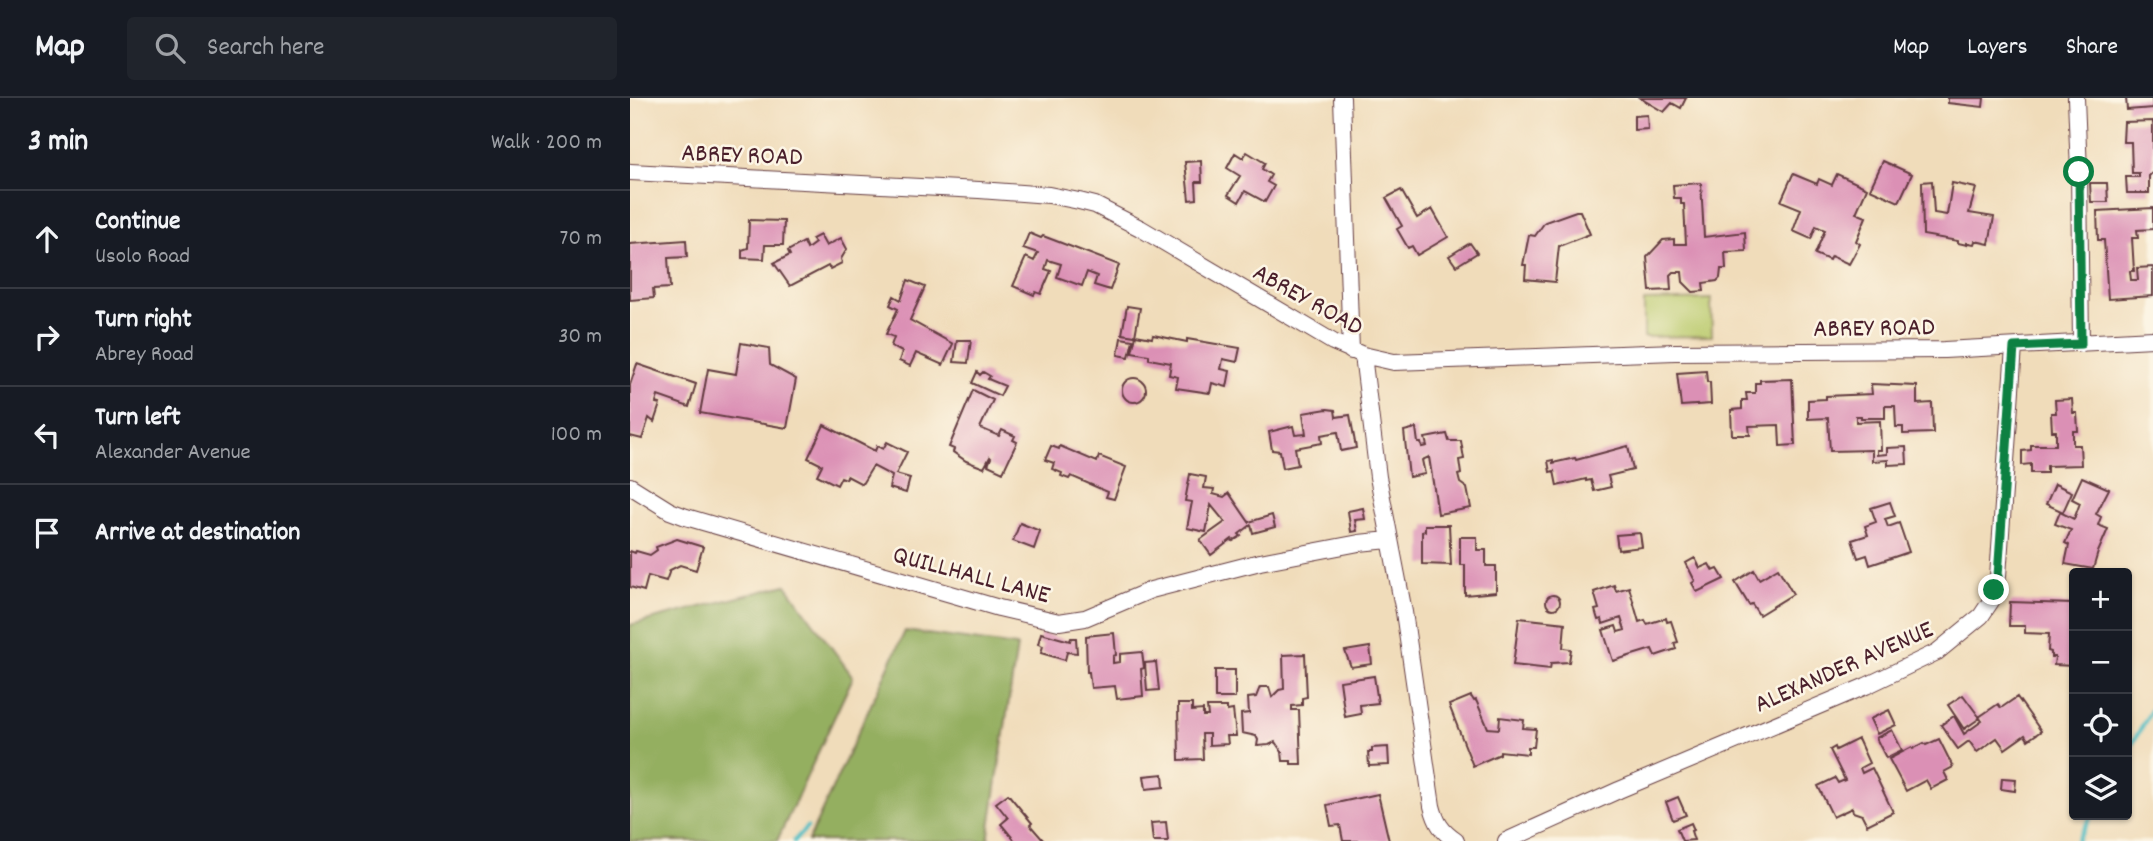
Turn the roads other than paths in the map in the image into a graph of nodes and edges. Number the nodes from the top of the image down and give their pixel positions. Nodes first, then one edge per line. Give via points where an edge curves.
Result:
1 (1342, 98) edge
2 (2076, 98) edge
3 (630, 172) edge
4 (2153, 339) edge
5 (2081, 344) junction
6 (2014, 347) junction
7 (1357, 353) junction
8 (630, 486) edge
9 (1389, 540) junction
10 (1456, 841) edge
11 (1506, 841) edge

1 - 7 street
2 - 5 street
3 - 7 street, ABREY ROAD via 979,190 1079,201 1140,228 1313,332
4 - 5 street, ABREY ROAD
5 - 6 street, ABREY ROAD
6 - 7 street, ABREY ROAD via 1394,362
6 - 11 street, ALEXANDER AVENUE via 1998,576 1990,601 1973,624 1937,652 1866,686
7 - 9 street
8 - 9 street, QUILLHALL LANE via 697,521 1059,622 1085,618 1151,590 1260,562
9 - 10 street via 1432,806 1437,824

